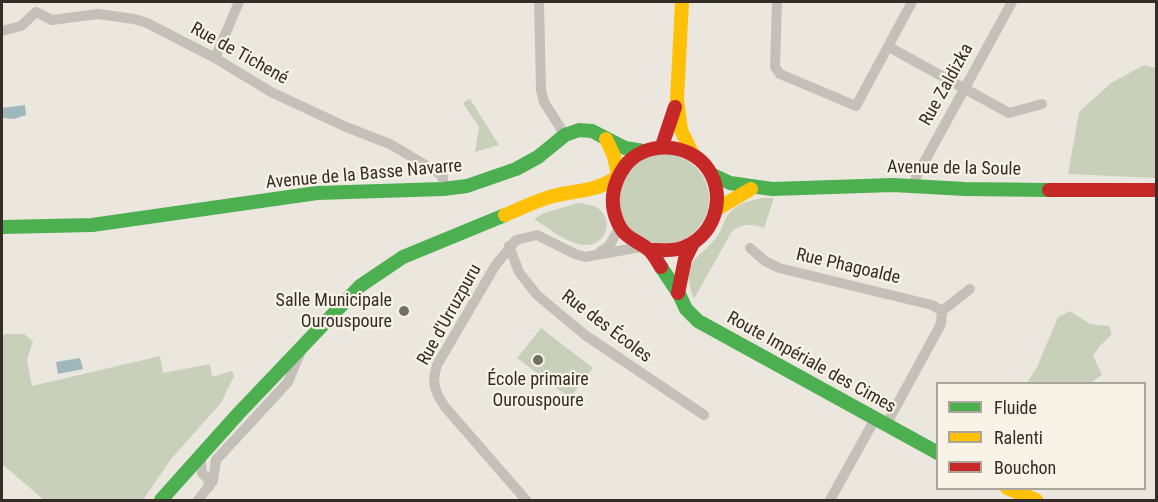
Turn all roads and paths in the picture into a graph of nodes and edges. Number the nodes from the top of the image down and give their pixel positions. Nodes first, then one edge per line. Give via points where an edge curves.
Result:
1 (239, 2) edge
2 (539, 2) edge
3 (682, 2) edge
4 (777, 2) edge
5 (912, 2) edge
6 (1012, 2) edge
7 (37, 9) edge
8 (2, 31) edge
9 (889, 46) junction
10 (214, 58) junction
11 (964, 89) junction
12 (677, 99) junction
13 (1041, 104) dead end
14 (565, 135) junction
15 (606, 139) junction
16 (662, 146) junction
17 (643, 151) junction
18 (692, 153) junction
19 (713, 175) junction
20 (617, 176) junction
21 (915, 186) junction
22 (443, 189) junction
23 (751, 189) junction
24 (1156, 190) edge
25 (583, 192) junction
26 (613, 209) junction
27 (717, 209) junction
28 (2, 227) edge
29 (620, 227) junction
30 (692, 245) junction
31 (509, 246) junction
32 (750, 248) dead end
33 (646, 249) junction
34 (595, 255) junction
35 (970, 289) dead end
36 (678, 293) junction
37 (942, 311) junction
38 (304, 345) junction
39 (704, 415) dead end
40 (881, 422) junction
41 (936, 452) edge
42 (200, 455) junction
43 (209, 487) junction
44 (1009, 490) edge
45 (161, 501) edge
46 (198, 501) edge
47 (526, 501) edge
48 (830, 501) edge
49 (1036, 501) edge

1 - 10 street
2 - 14 street via 541,90
3 - 12 street
4 - 9 street via 775,67 780,74 856,106
5 - 9 street
6 - 11 street, Rue Zaldizka
7 - 8 street, Rue de Tichené via 21,26
7 - 10 street, Rue de Tichené via 52,20 98,14 134,19
9 - 11 street
10 - 22 street, Rue de Tichené via 271,92 390,144 443,177
11 - 13 street via 1009,113
11 - 21 street, Rue Zaldizka via 916,177
12 - 16 street
12 - 18 street via 681,130
14 - 15 street via 592,131
14 - 22 street, Avenue de la Basse Navarre via 516,169
15 - 17 street
15 - 20 street
16 - 17 street
16 - 18 street
17 - 20 street via 628,161
18 - 19 street
19 - 23 street, Avenue de la Soule
19 - 27 street
20 - 25 street via 603,186
20 - 26 street
21 - 23 street, Avenue de la Soule
21 - 24 street, Avenue de la Soule
22 - 28 street, Avenue de la Basse Navarre via 317,193 92,225
23 - 27 street, Avenue de la Soule
25 - 26 street
25 - 38 street via 552,196 403,257 360,286
26 - 29 street
27 - 30 street via 704,236
29 - 33 street
29 - 34 street via 609,246
30 - 33 street via 672,252
30 - 36 street
31 - 34 street via 516,240 537,235 575,254
31 - 39 street, Rue des Écoles via 519,272 537,295 585,334
31 - 47 street, Rue d'Urruzpuru via 440,359 433,383 445,406
32 - 37 street, Rue Phagoalde via 779,268 932,304
33 - 34 street
33 - 36 street, Route Impériale des Cimes
35 - 37 street
36 - 40 street, Route Impériale des Cimes via 688,312 701,322
37 - 40 street via 941,324
38 - 42 street
38 - 43 street via 288,382 216,460
40 - 41 street, Route Impériale des Cimes
40 - 48 street
42 - 43 street
42 - 45 street
43 - 46 street
44 - 49 street

